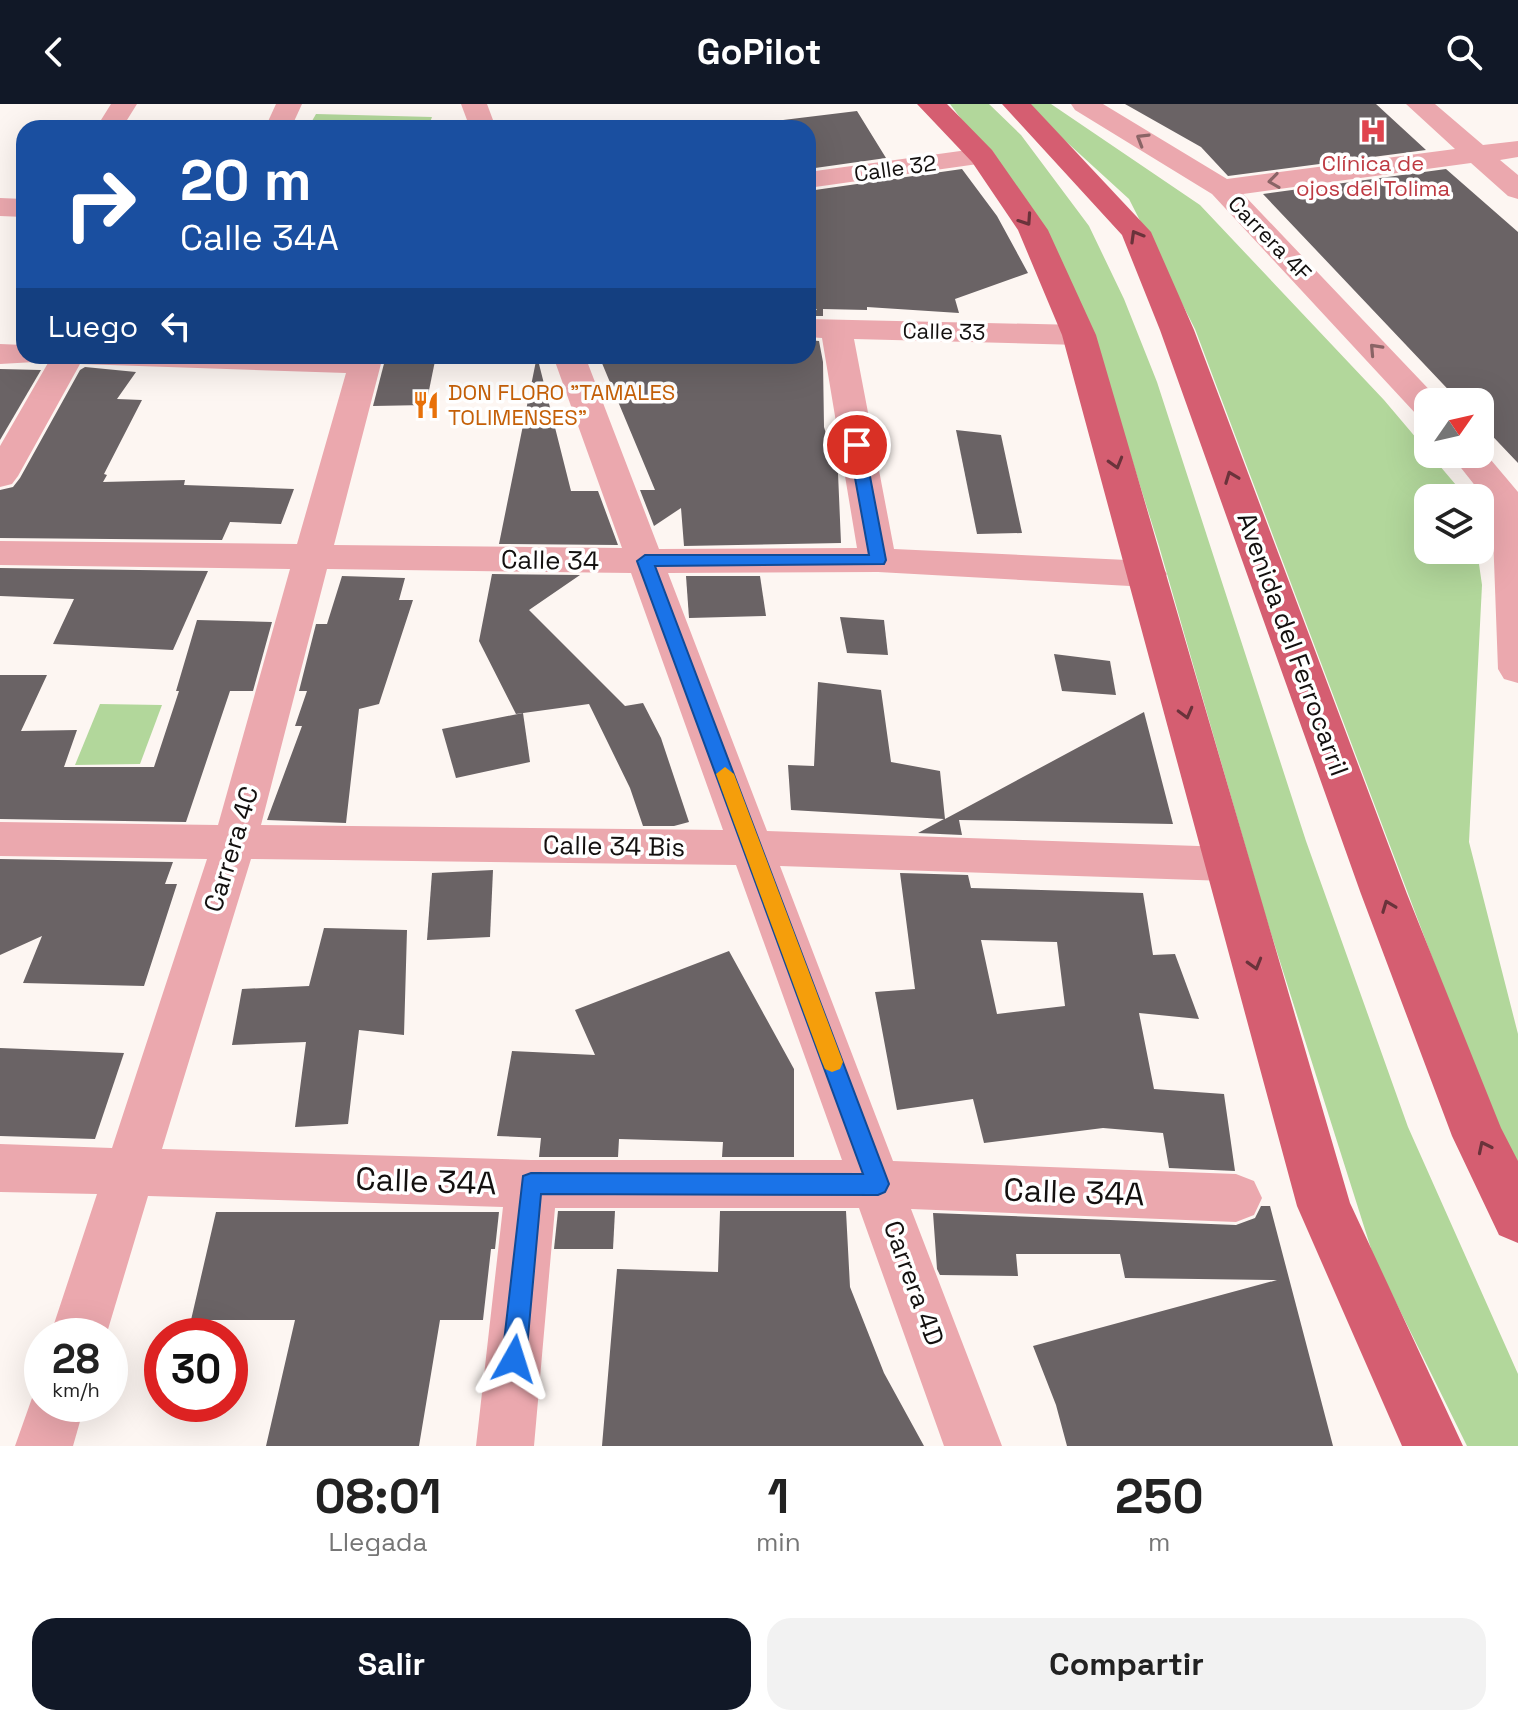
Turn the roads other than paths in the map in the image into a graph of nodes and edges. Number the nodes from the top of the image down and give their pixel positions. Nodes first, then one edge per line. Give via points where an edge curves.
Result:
1 (931, 104) edge
2 (1016, 104) edge
3 (1084, 104) edge
4 (1419, 104) edge
5 (1518, 149) edge
6 (1477, 154) junction
7 (982, 156) junction
8 (816, 179) edge
9 (1222, 188) junction
10 (1518, 190) edge
11 (822, 328) edge
12 (1079, 335) junction
13 (63, 364) edge
14 (365, 364) edge
15 (572, 364) edge
16 (1414, 392) edge
17 (1480, 468) edge
18 (0, 476) edge
19 (1514, 506) edge
20 (0, 553) edge
21 (312, 557) junction
22 (878, 560) junction
23 (645, 561) junction
24 (1148, 574) junction
25 (1518, 669) edge
26 (0, 839) edge
27 (235, 840) junction
28 (753, 848) junction
29 (1227, 864) junction
30 (0, 1168) edge
31 (130, 1172) junction
32 (531, 1184) junction
33 (878, 1184) junction
34 (1236, 1198) dead end
35 (1518, 1217) edge
36 (84, 1318) edge
37 (51, 1422) edge
38 (44, 1446) edge
39 (505, 1446) edge
40 (973, 1446) edge
41 (1433, 1446) edge

1 - 7 main road
35 -> 2 main road, Avenida del Ferrocarril via 1478,1136 1384,894 1258,546 1136,232
9 -> 3 street, Carrera 4F
4 - 6 street
5 - 6 street
6 -> 9 street
6 - 10 street
7 - 8 street, Calle 32
7 -> 12 main road via 1033,230
16 -> 9 street, Carrera 4F
11 - 12 street, Calle 33
11 - 22 street
12 -> 24 main road
13 - 18 street
14 - 21 street, Carrera 4C
15 - 23 street, Carrera 4D
17 - 19 street
19 - 25 street
20 - 21 street, Calle 34
21 - 23 street, Calle 34
21 - 27 street, Carrera 4C
22 - 23 street, Calle 34
22 - 24 street, Calle 34
23 - 28 street, Carrera 4D
24 -> 29 main road
26 - 27 street, Calle 34 Bis
27 - 28 street, Calle 34 Bis
27 - 31 street, Carrera 4C
28 - 29 street, Calle 34 Bis
28 - 33 street, Carrera 4D
29 -> 41 main road via 1324,1206
30 - 31 street, Calle 34A
31 - 32 street, Calle 34A
31 - 36 street, Carrera 4C
32 - 33 street, Calle 34A
32 - 39 street
33 - 34 street, Calle 34A
33 - 40 street, Carrera 4D
37 - 38 street

